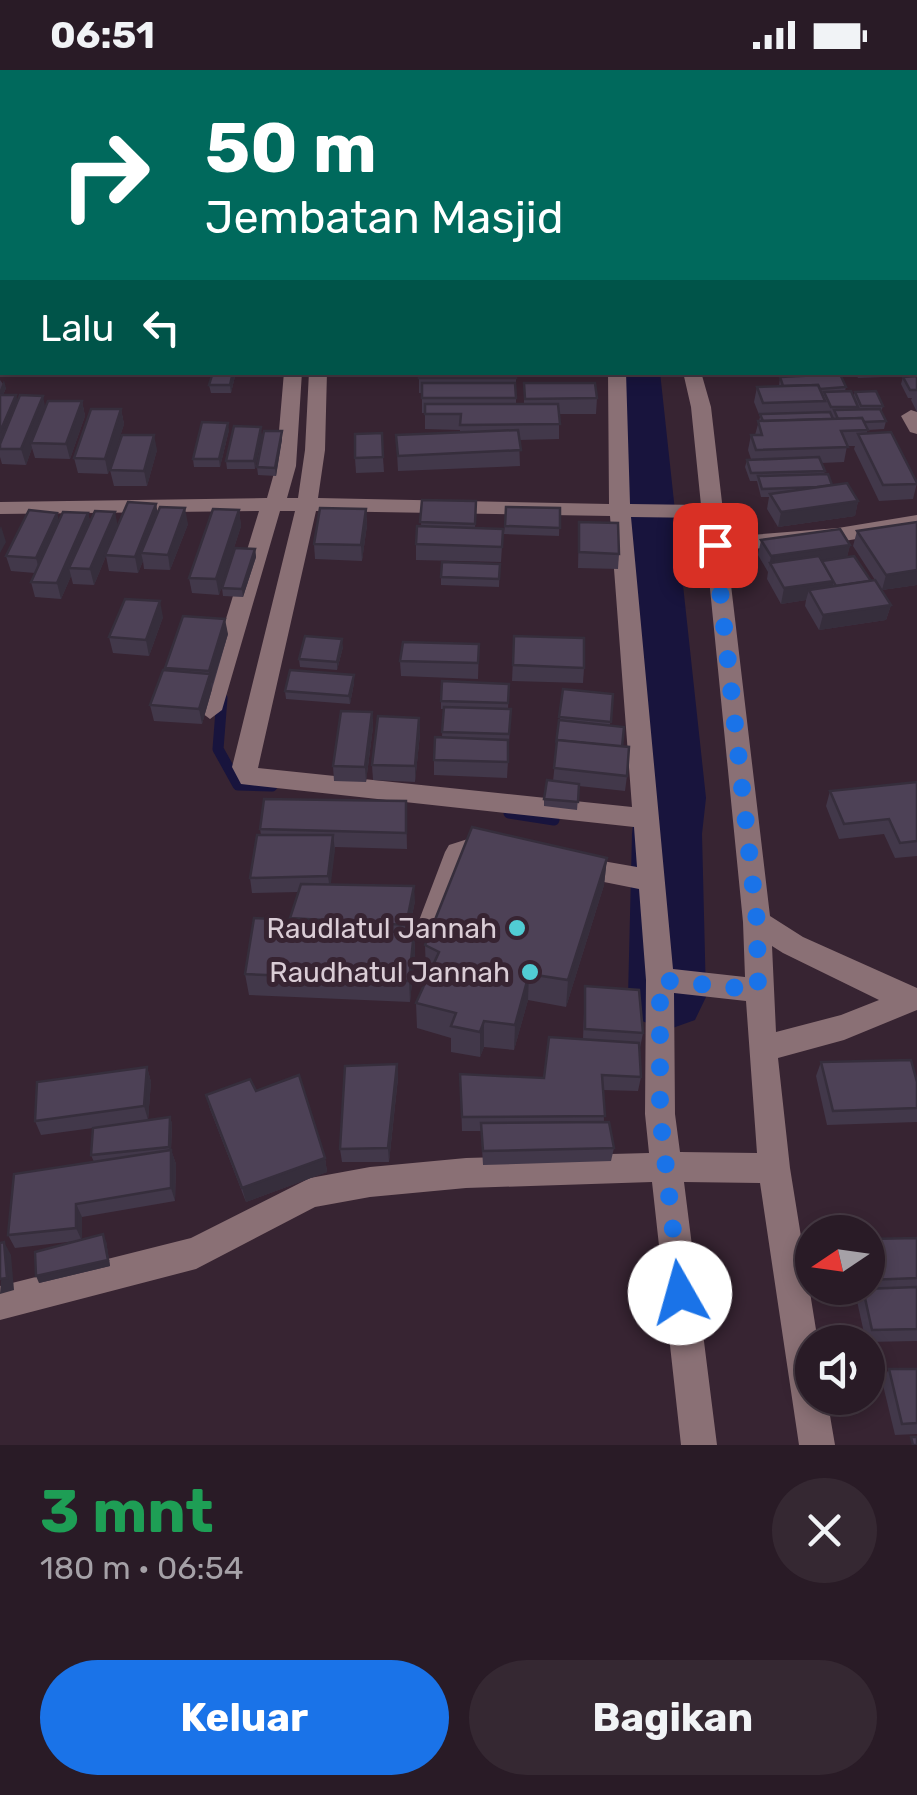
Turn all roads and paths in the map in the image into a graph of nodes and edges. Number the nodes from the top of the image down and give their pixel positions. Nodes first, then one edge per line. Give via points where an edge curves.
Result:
1 (292, 375) edge
2 (318, 375) edge
3 (617, 375) edge
4 (693, 375) edge
5 (285, 501) junction
6 (0, 508) edge
7 (630, 511) junction
8 (698, 512) junction
9 (917, 522) edge
10 (715, 545) junction
11 (210, 710) dead end
12 (648, 818) junction
13 (653, 881) junction
14 (757, 922) junction
15 (430, 931) edge
16 (663, 980) junction
17 (758, 990) junction
18 (911, 999) edge
19 (762, 1049) junction
20 (669, 1167) junction
21 (774, 1168) junction
22 (0, 1303) edge
23 (699, 1445) edge
24 (817, 1445) edge

1 - 5 street
2 - 5 street via 315,450
3 - 7 street
4 - 8 street via 701,406
5 - 6 street
5 - 7 street
5 - 11 street
5 - 12 street via 245,767 250,777
7 - 8 street
7 - 12 street
8 - 10 street
9 - 10 street
10 - 14 street
12 - 13 street
13 - 15 street via 472,848 458,852
13 - 16 street
14 - 17 street
14 - 18 street
16 - 17 street
16 - 20 street via 660,1114
17 - 19 street
18 - 19 street via 844,1027
19 - 21 street
20 - 21 street
20 - 22 street via 466,1172 310,1194 196,1252
20 - 23 street
21 - 24 street

